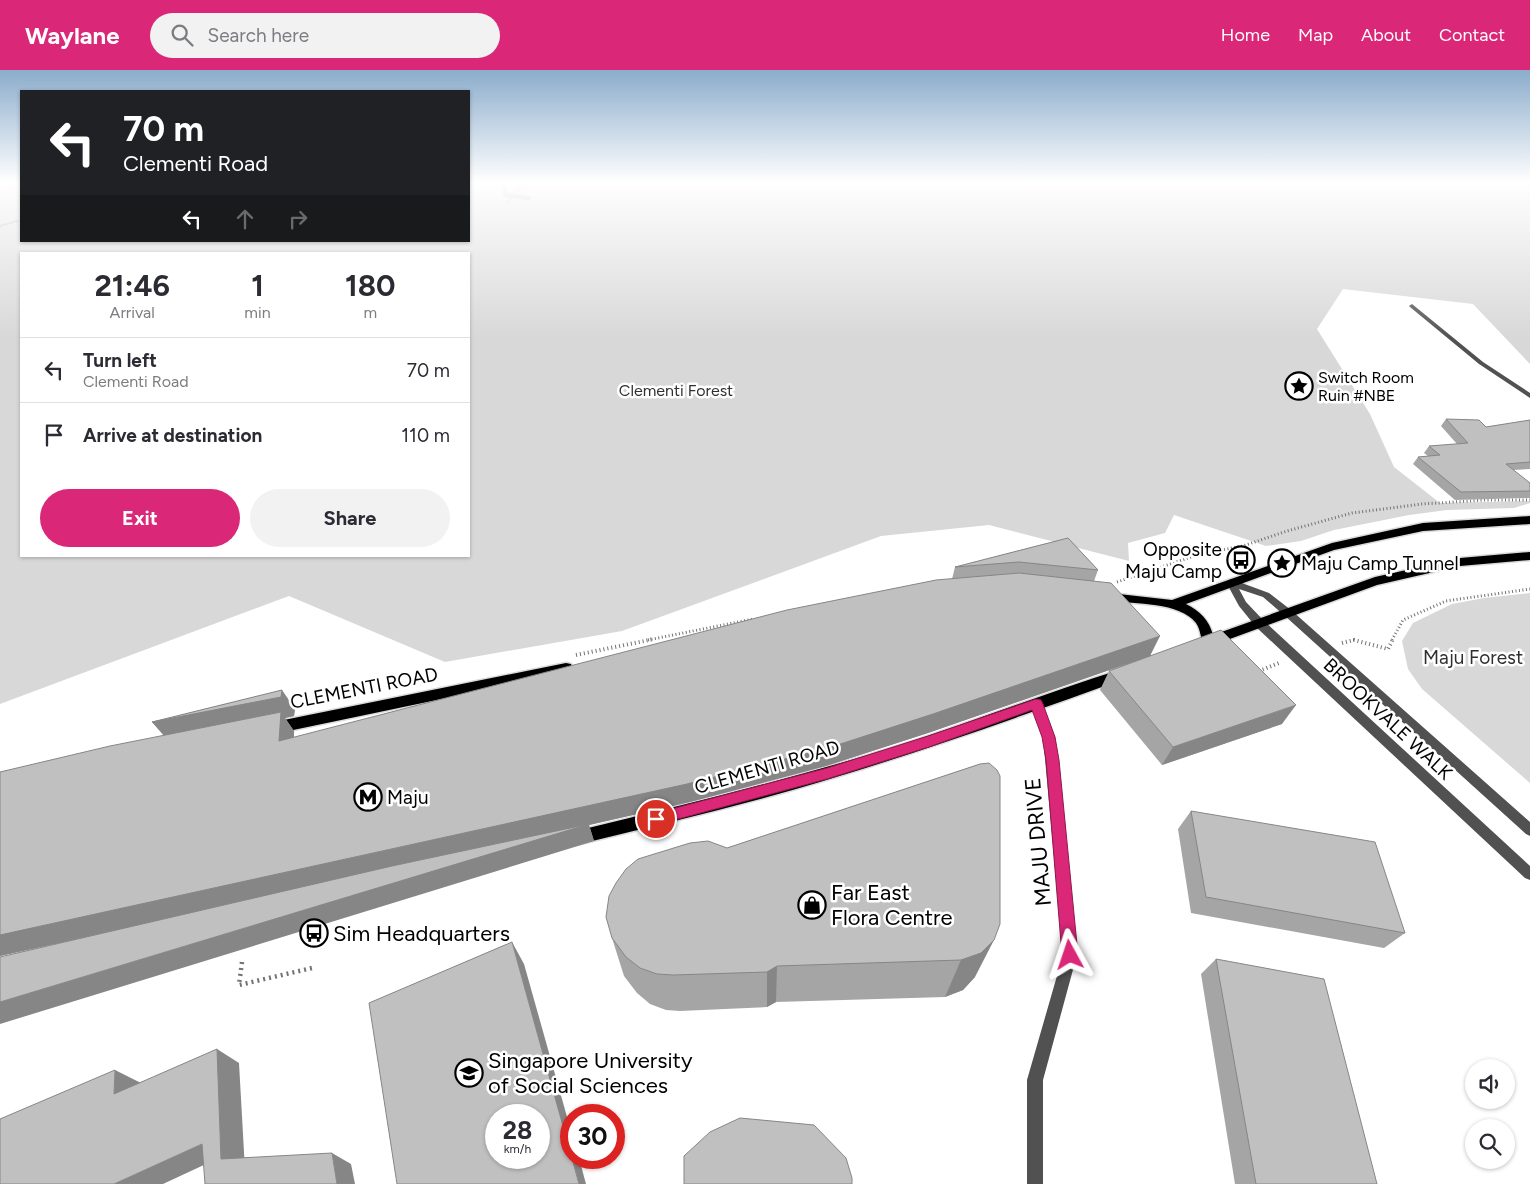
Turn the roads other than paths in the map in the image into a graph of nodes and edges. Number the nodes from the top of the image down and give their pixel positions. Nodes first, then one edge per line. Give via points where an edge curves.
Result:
1 (1412, 306) dead end
2 (1530, 396) edge
3 (1530, 520) edge
4 (1530, 556) edge
5 (1231, 582) junction
6 (1098, 596) edge
7 (1173, 604) junction
8 (1288, 613) junction
9 (1260, 624) junction
10 (583, 665) edge
11 (1134, 669) edge
12 (1036, 704) junction
13 (263, 730) edge
14 (1530, 830) edge
15 (563, 841) edge
16 (1530, 874) edge
17 (1035, 1184) edge

1 - 2 street via 1481,363
3 - 5 main road via 1423,527 1332,547
4 - 8 main road via 1460,562 1375,581
5 - 7 main road
5 - 8 street, BROOKVALE WALK via 1266,596
5 - 9 street, BROOKVALE WALK via 1242,604
6 - 7 main road
7 - 9 main road via 1201,619 1207,633 1203,644
8 - 9 main road
8 - 14 street, BROOKVALE WALK
9 - 16 street, BROOKVALE WALK
10 - 13 main road, CLEMENTI ROAD
11 - 12 main road, CLEMENTI ROAD
12 - 15 main road, CLEMENTI ROAD via 827,774 690,812
12 - 17 street, MAJU DRIVE via 1049,737 1070,955 1035,1080

